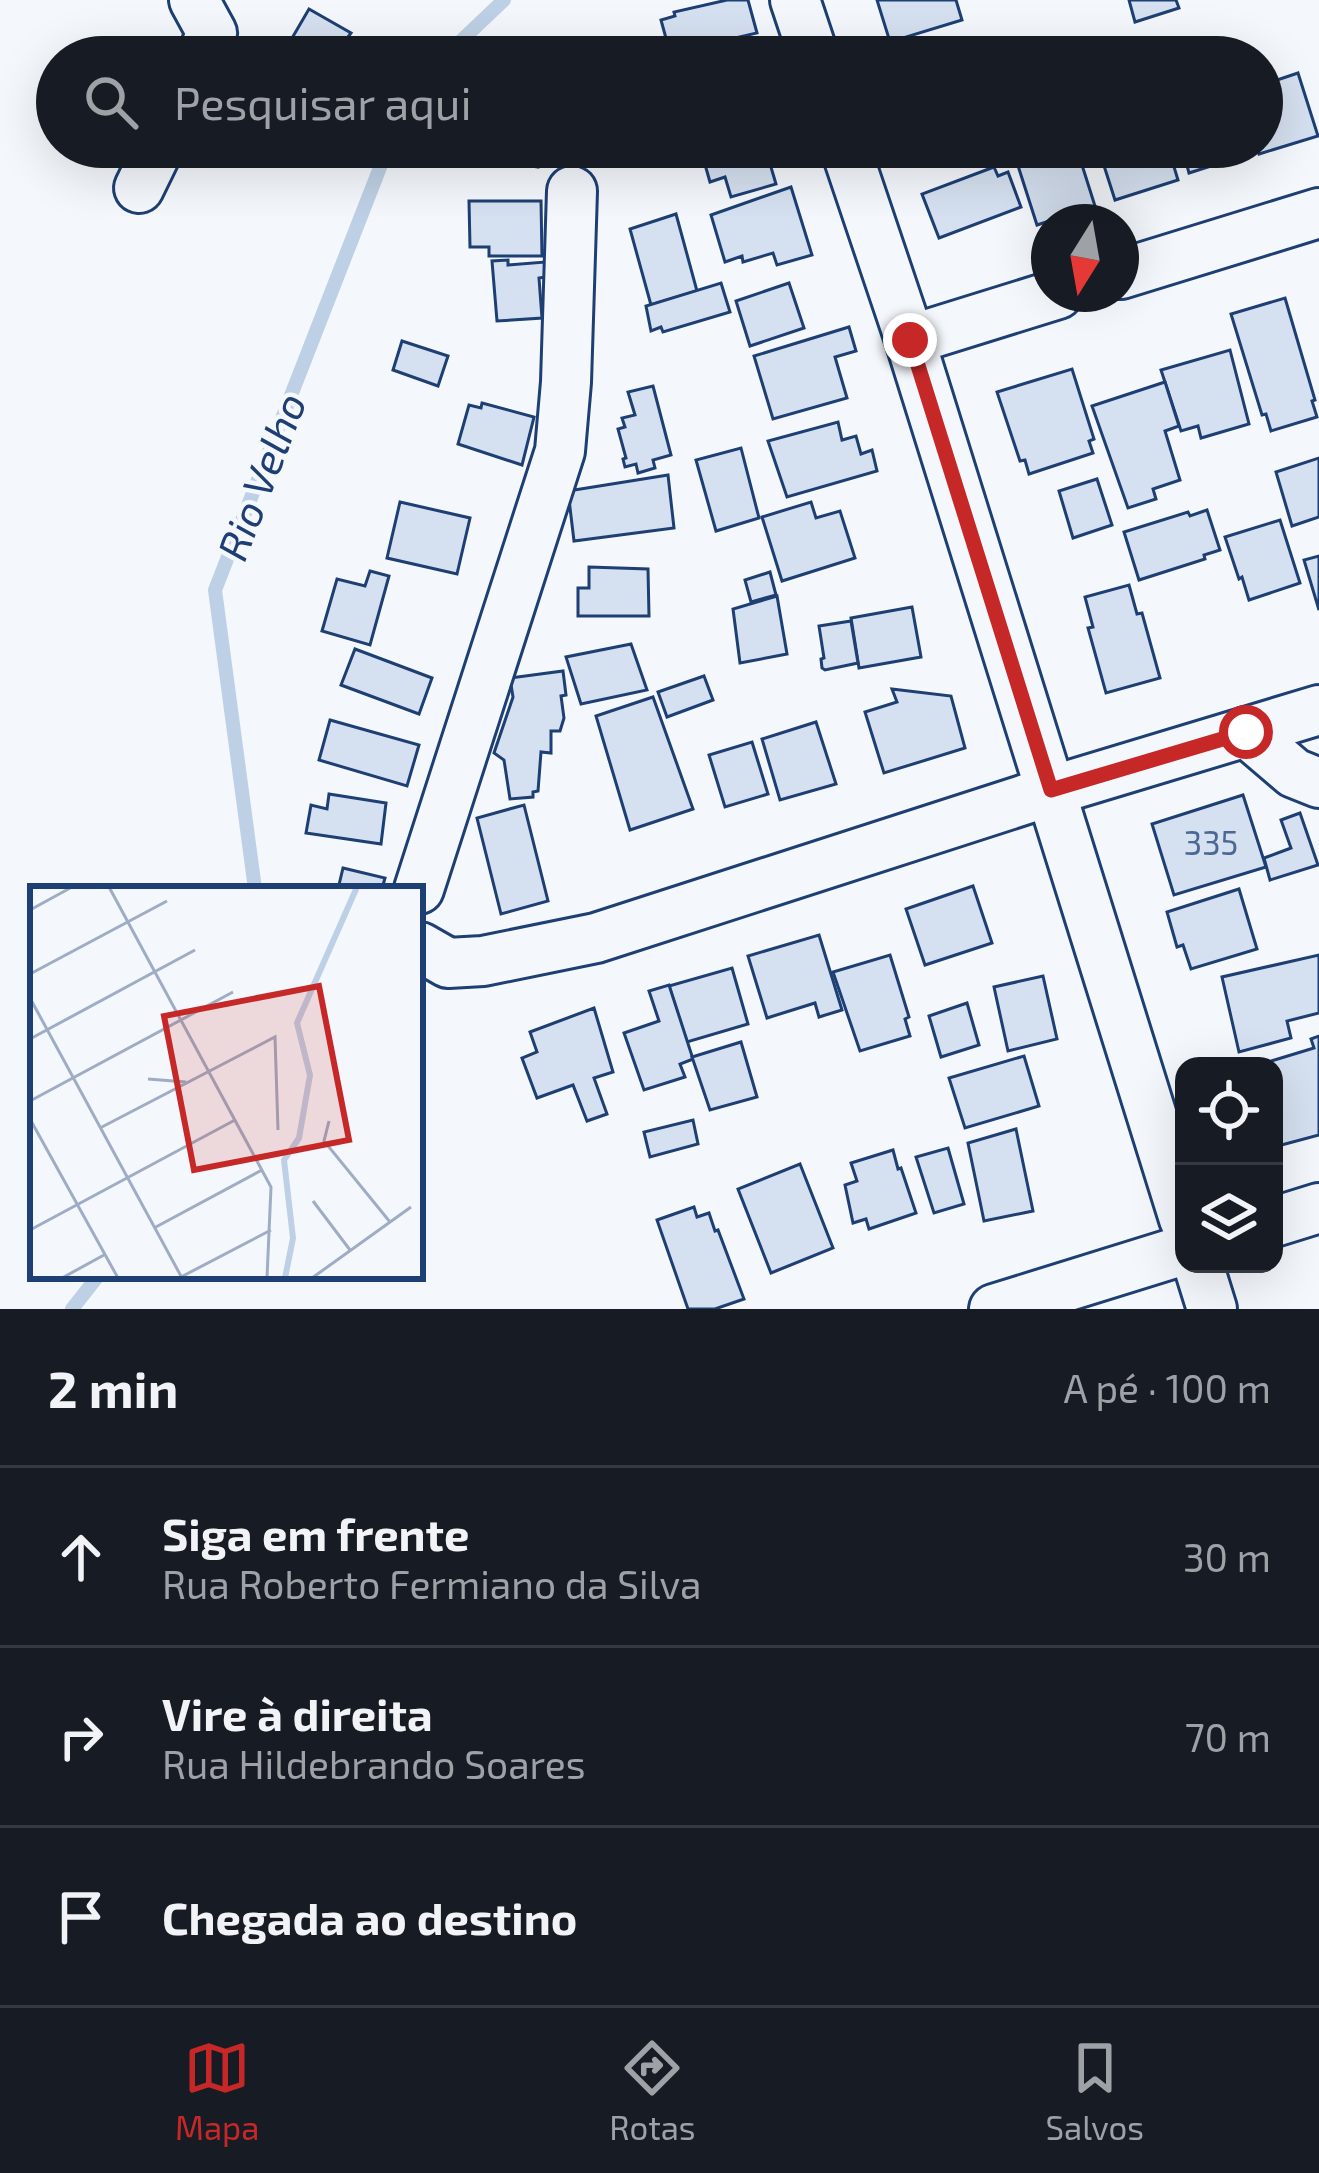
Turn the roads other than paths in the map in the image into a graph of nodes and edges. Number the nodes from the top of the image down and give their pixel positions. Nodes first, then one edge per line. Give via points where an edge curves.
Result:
1 (795, 0) edge
2 (807, 36) edge
3 (851, 168) edge
4 (572, 191) dead end
5 (1319, 213) edge
6 (1139, 268) edge
7 (1031, 302) edge
8 (910, 340) junction
9 (1319, 710) edge
10 (1246, 732) junction
11 (1319, 782) edge
12 (1051, 790) junction
13 (420, 886) edge
14 (423, 949) edge
15 (1175, 1190) edge
16 (1319, 1208) edge
17 (1283, 1219) edge
18 (1175, 1253) edge
19 (1201, 1273) edge
20 (994, 1309) edge
21 (1212, 1309) edge

1 - 2 street
3 - 8 street
4 - 13 street via 560,452
5 - 6 street
7 - 8 street
8 - 12 street
9 - 10 street
10 - 11 street via 1294,773
10 - 12 street
12 - 14 street via 596,938 483,961 448,963
12 - 15 street
16 - 17 street
18 - 20 street
19 - 21 street

